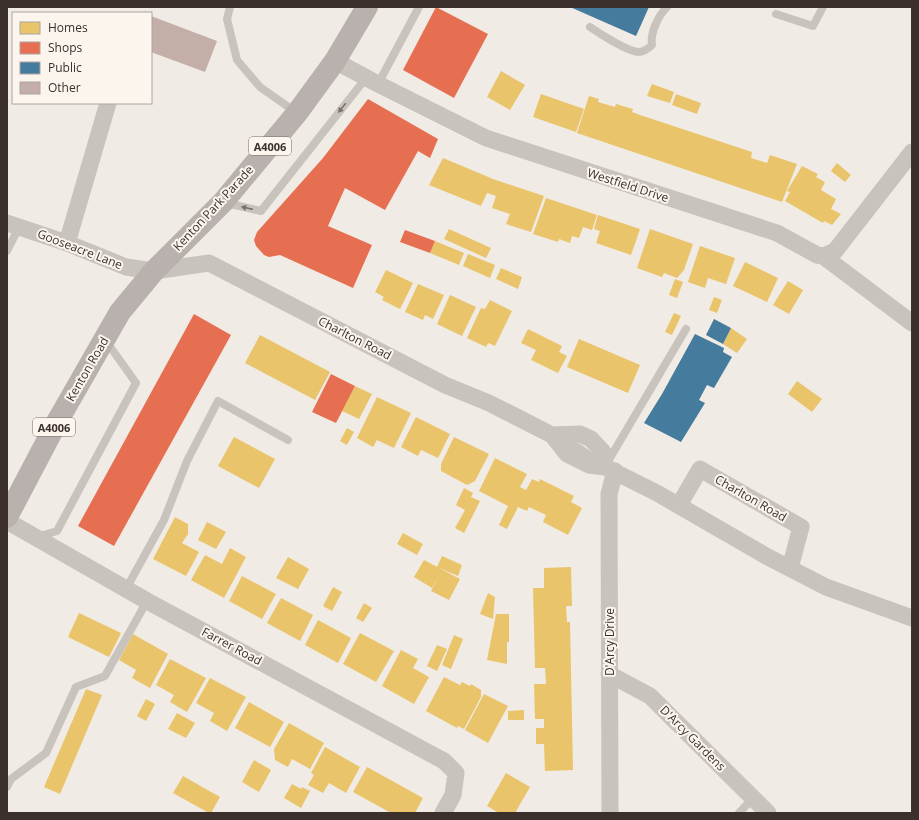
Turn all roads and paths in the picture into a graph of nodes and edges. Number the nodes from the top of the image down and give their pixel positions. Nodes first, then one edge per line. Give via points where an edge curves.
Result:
1 (230, 7) edge
2 (367, 7) edge
3 (418, 7) edge
4 (667, 7) edge
5 (823, 7) edge
6 (776, 14) dead end
7 (590, 27) dead end
8 (336, 61) junction
9 (372, 81) junction
10 (108, 104) edge
11 (297, 113) junction
12 (912, 152) edge
13 (223, 202) junction
14 (13, 225) edge
15 (66, 243) junction
16 (7, 251) edge
17 (823, 256) junction
18 (154, 271) junction
19 (912, 323) edge
20 (686, 329) dead end
21 (104, 339) junction
22 (552, 434) junction
23 (288, 440) dead end
24 (610, 469) junction
25 (679, 505) junction
26 (7, 517) edge
27 (7, 520) edge
28 (37, 537) junction
29 (790, 568) junction
30 (126, 589) junction
31 (147, 601) junction
32 (911, 617) edge
33 (609, 674) junction
34 (7, 787) edge
35 (753, 798) junction
36 (443, 813) edge
37 (610, 813) edge
38 (739, 813) edge
39 (768, 813) edge

1 - 11 lane via 227,19 237,60 260,88
2 - 8 main road, Kenton Park Parade / A4006
3 - 9 lane
4 - 7 lane via 662,11 651,37 652,45 646,51 634,51
5 - 6 lane via 813,26
8 - 9 street, Westfield Drive
8 - 11 main road, Kenton Park Parade / A4006
9 -> 13 lane via 260,211
9 - 17 street, Westfield Drive via 486,138 777,233
10 - 15 street
11 - 13 main road, Kenton Park Parade / A4006
12 - 17 street via 835,250
13 - 18 main road, Kenton Park Parade / A4006
14 - 15 street, Gooseacre Lane
14 - 16 lane
15 - 18 street, Gooseacre Lane via 126,267
17 - 19 street, Westfield Drive
18 - 21 main road, Kenton Road / A4006 via 120,312
18 - 22 street, Charlton Road via 209,263 445,385
20 - 24 lane
21 - 26 main road, Kenton Road / A4006
21 - 28 lane via 136,383 57,531
22 - 24 street, Charlton Road via 567,454 589,465
22 - 24 street, Charlton Road via 580,434 591,440 603,452
23 - 30 lane via 218,400 186,461 164,520
24 - 25 street, Charlton Road
24 - 33 street, D'Arcy Drive
25 - 29 street, Charlton Road
25 - 29 street, Charlton Road via 700,469 800,527
27 - 28 street, Farrer Road
28 - 30 street, Farrer Road
29 - 32 street, Charlton Road via 826,587
30 - 31 street, Farrer Road
31 - 34 lane via 105,676 76,687 46,753 11,780
31 - 36 street, Farrer Road via 444,761 456,773 453,795
33 - 35 street, D'Arcy Gardens via 650,696
33 - 37 street, D'Arcy Drive
35 - 38 lane
35 - 39 street, D'Arcy Gardens

